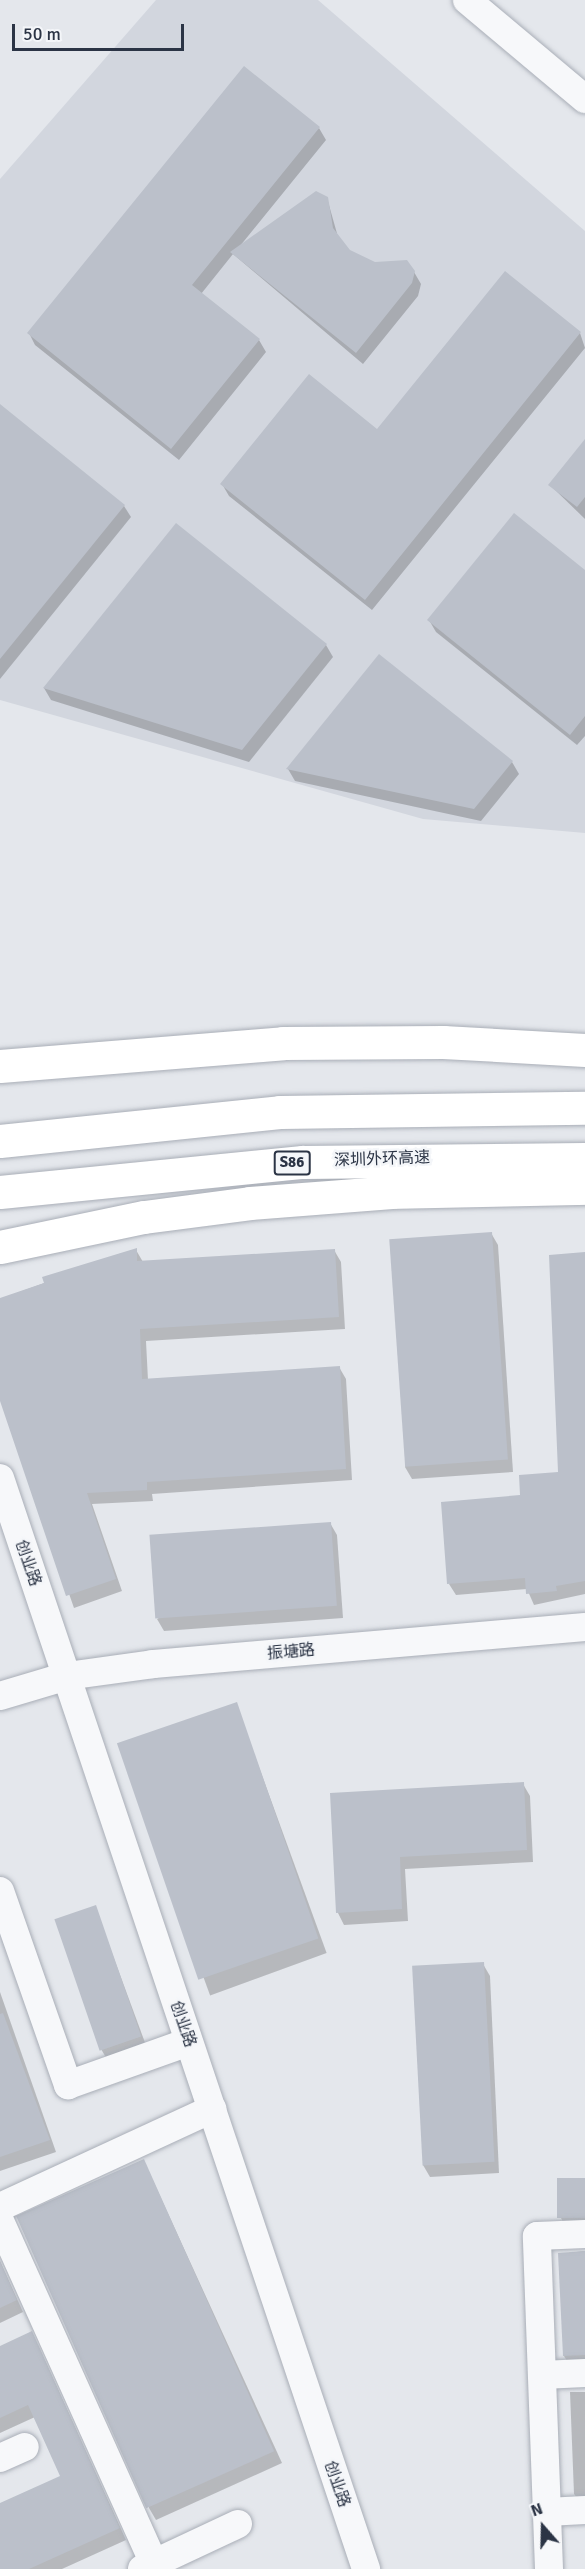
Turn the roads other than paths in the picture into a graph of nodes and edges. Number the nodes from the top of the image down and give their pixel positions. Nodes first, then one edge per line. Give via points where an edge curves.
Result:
1 (467, 0) edge
2 (585, 99) edge
3 (585, 1050) edge
4 (0, 1066) edge
5 (585, 1108) edge
6 (0, 1141) edge
7 (585, 1159) edge
8 (585, 1188) edge
9 (0, 1192) edge
10 (0, 1247) edge
11 (0, 1478) edge
12 (585, 1627) edge
13 (67, 1676) junction
14 (0, 1696) edge
15 (0, 1891) edge
16 (189, 2042) junction
17 (212, 2109) junction
18 (0, 2207) edge
19 (0, 2221) edge
20 (585, 2234) edge
21 (585, 2373) edge
22 (542, 2375) junction
23 (585, 2510) edge
24 (547, 2512) junction
25 (238, 2524) dead end
26 (148, 2566) edge
27 (366, 2569) edge
28 (549, 2569) edge

1 - 2 street
3 - 4 highway via 444,1042 283,1043
5 - 6 highway via 280,1112
7 - 9 highway, 深圳外环高速 / S86 via 303,1162
8 - 10 highway via 356,1194 214,1207
11 - 13 street, 创业路
12 - 13 street, 振塘路
13 - 14 street, 振塘路
13 - 16 street, 创业路
15 - 16 street via 68,2085
16 - 17 street, 创业路
17 - 18 street
17 - 27 street, 创业路
19 - 26 street
20 - 22 street via 537,2236
21 - 22 street
22 - 24 street
23 - 24 street
24 - 28 street
25 - 26 street

